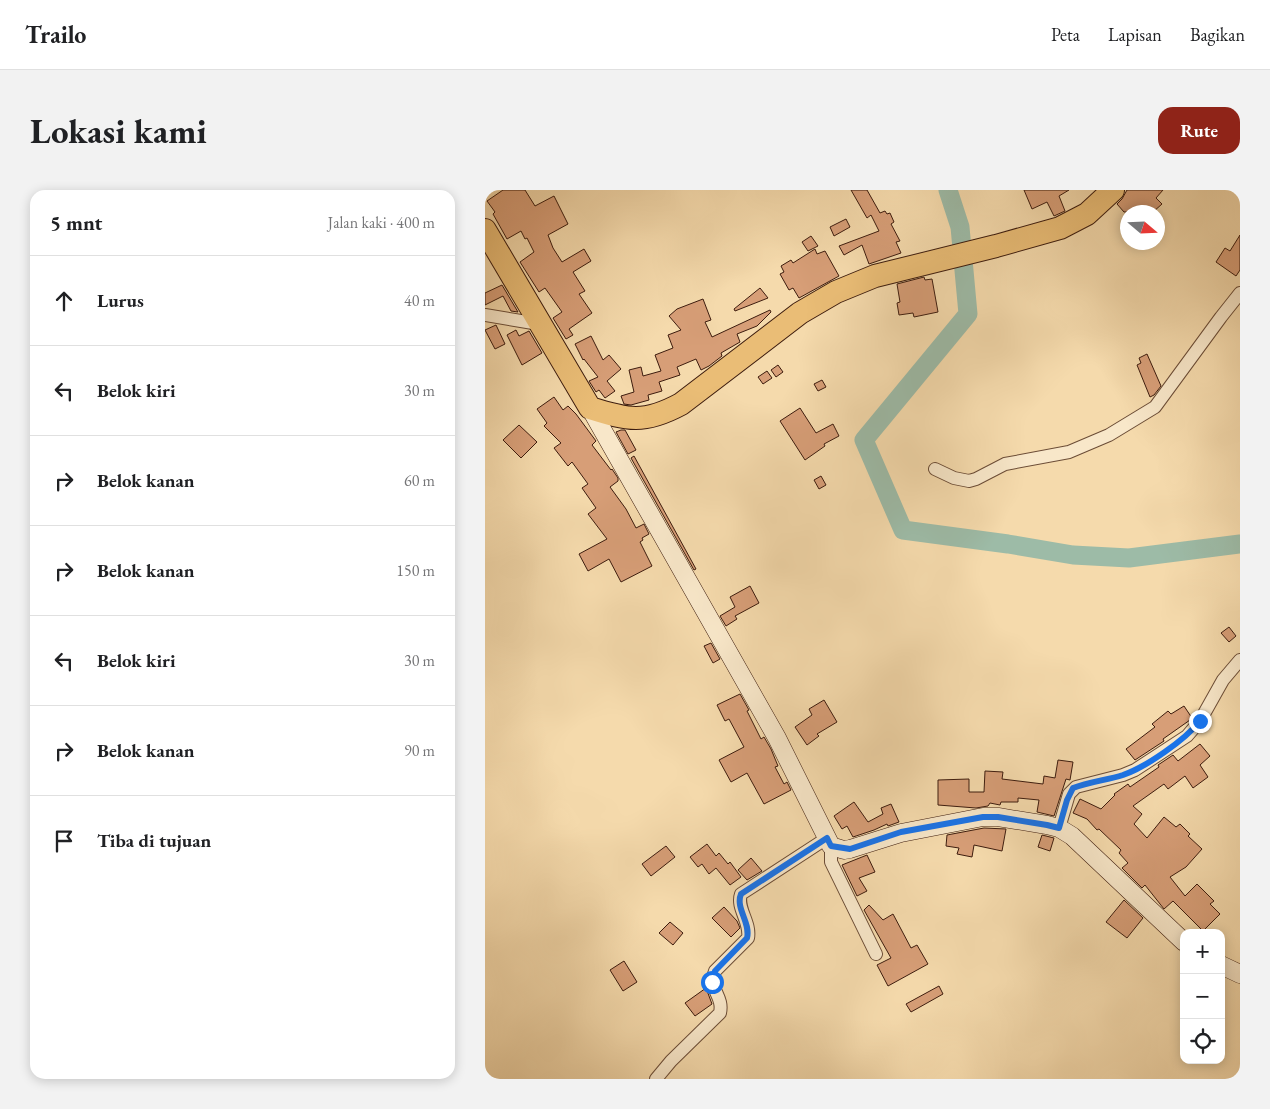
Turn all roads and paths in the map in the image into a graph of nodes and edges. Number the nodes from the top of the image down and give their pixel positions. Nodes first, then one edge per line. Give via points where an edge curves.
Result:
1 (1113, 190) edge
2 (485, 230) edge
3 (1240, 293) edge
4 (485, 314) edge
5 (539, 324) junction
6 (590, 408) junction
7 (935, 469) dead end
8 (1240, 660) edge
9 (1059, 828) junction
10 (829, 842) junction
11 (1180, 938) edge
12 (876, 954) dead end
13 (1225, 967) edge
14 (1240, 974) edge
15 (656, 1079) edge

1 - 6 highway via 1087,214 1060,228 855,283 800,313 681,404 663,414 630,419
2 - 5 highway
3 - 7 street via 1155,407 1109,435 1069,452 1005,464 969,481
4 - 5 street
5 - 6 highway
6 - 10 street via 777,738
8 - 9 street via 1223,680 1200,721 1187,736 1135,770 1076,787 1071,791
9 - 10 street via 983,817 901,832 850,849
9 - 11 street via 1072,836
10 - 12 street via 831,862
10 - 15 street via 741,894 740,902 749,932 712,977 712,985 722,1006 720,1013
13 - 14 street

